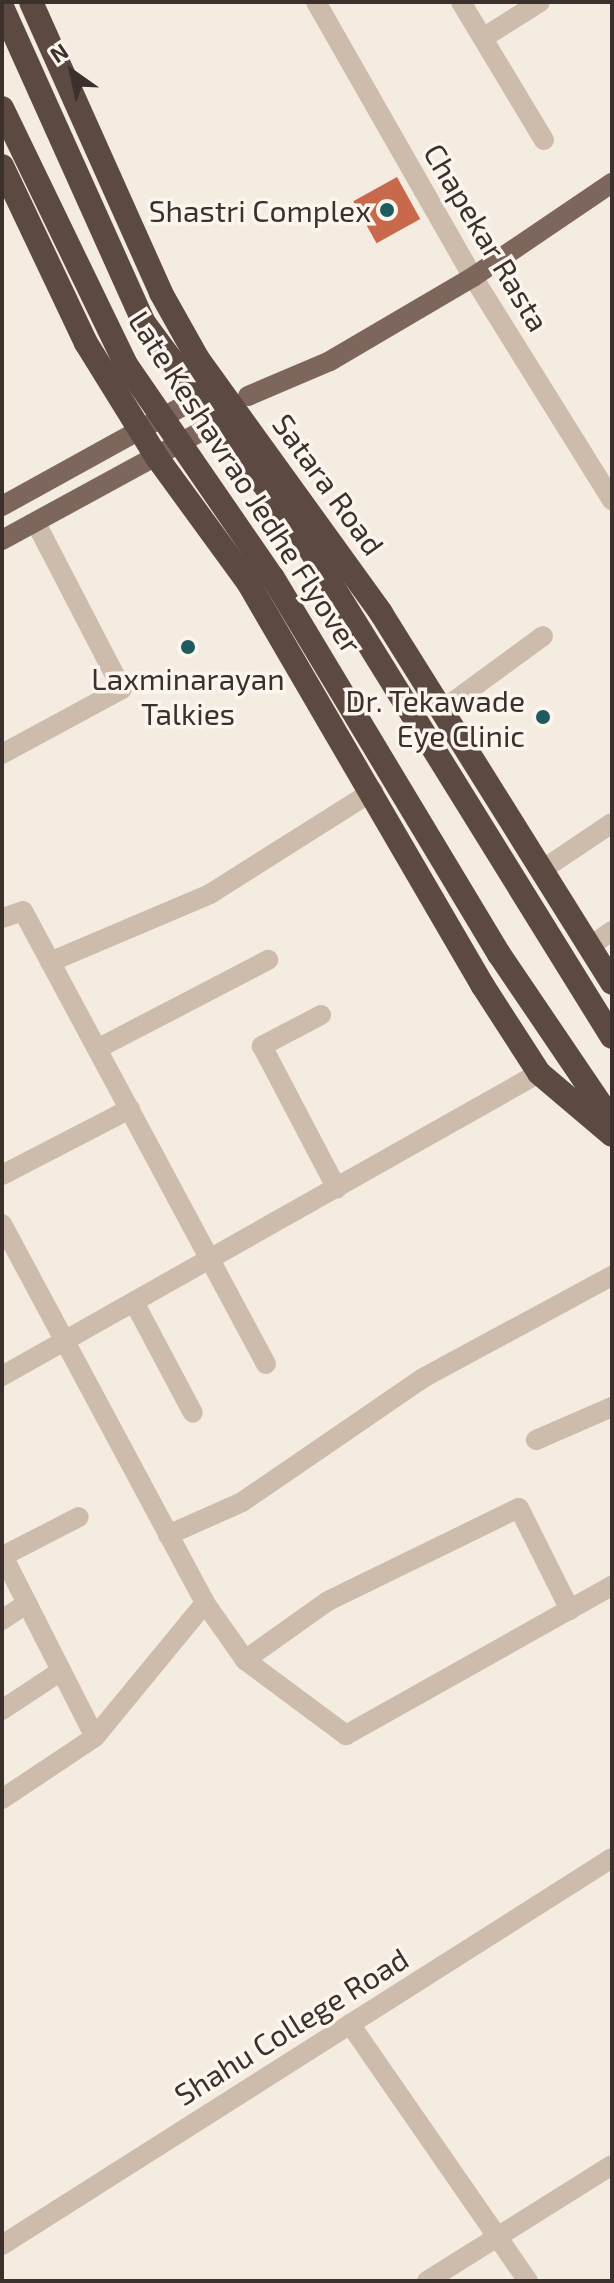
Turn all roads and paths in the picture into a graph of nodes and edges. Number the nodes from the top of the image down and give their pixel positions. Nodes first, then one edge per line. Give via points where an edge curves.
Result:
1 (31, 2) edge
2 (316, 2) edge
3 (461, 2) edge
4 (540, 2) edge
5 (2, 7) edge
6 (483, 38) junction
7 (2, 108) edge
8 (544, 140) dead end
9 (2, 166) edge
10 (612, 183) edge
11 (473, 277) junction
12 (217, 387) junction
13 (242, 404) junction
14 (141, 433) junction
15 (158, 459) junction
16 (612, 500) edge
17 (2, 506) edge
18 (36, 523) junction
19 (2, 540) edge
20 (543, 636) dead end
21 (442, 710) junction
22 (2, 754) edge
23 (373, 791) junction
24 (612, 823) edge
25 (542, 870) junction
26 (2, 918) edge
27 (612, 931) edge
28 (589, 947) junction
29 (268, 960) dead end
30 (50, 962) junction
31 (612, 983) edge
32 (321, 1015) dead end
33 (612, 1037) edge
34 (97, 1049) junction
35 (539, 1073) junction
36 (130, 1109) junction
37 (612, 1121) edge
38 (612, 1135) edge
39 (2, 1175) edge
40 (337, 1189) junction
41 (2, 1224) edge
42 (211, 1262) junction
43 (612, 1276) edge
44 (135, 1304) junction
45 (66, 1343) junction
46 (266, 1364) dead end
47 (2, 1376) edge
48 (612, 1407) edge
49 (193, 1413) dead end
50 (536, 1440) dead end
51 (79, 1517) dead end
52 (168, 1535) junction
53 (4, 1563) edge
54 (612, 1586) edge
55 (27, 1603) junction
56 (205, 1603) junction
57 (570, 1610) junction
58 (2, 1620) edge
59 (245, 1660) junction
60 (61, 1671) junction
61 (2, 1710) edge
62 (95, 1737) junction
63 (2, 1799) edge
64 (612, 1858) edge
65 (350, 2024) junction
66 (612, 2165) edge
67 (495, 2238) junction
68 (2, 2245) edge
69 (427, 2281) edge
70 (528, 2281) edge

1 - 12 highway, Satara Road via 161,293
2 - 11 street, Chapekar Rasta
3 - 6 street
4 - 6 street
5 - 33 highway, bridge via 144,323 298,530
6 - 8 street
7 - 37 highway, Late Keshavrao Jedhe Flyover, bridge via 125,363 273,578 499,954
9 - 14 highway via 86,343
10 - 11 main road
11 - 13 main road via 330,361
11 - 16 street, Chapekar Rasta
12 - 13 highway, Satara Road
12 - 14 main road
13 - 15 main road
13 - 21 highway, Satara Road
14 - 15 highway
14 - 17 main road
15 - 18 main road
15 - 23 highway via 249,584
18 - 19 main road
18 - 22 street via 122,689
20 - 21 street
21 - 25 highway, Satara Road
23 - 30 street via 210,894
23 - 35 highway
24 - 25 street
25 - 28 highway, Satara Road
26 - 30 street via 23,911
27 - 28 street
28 - 31 highway, Satara Road
29 - 34 street
30 - 34 street
32 - 40 street via 262,1046
34 - 36 street
35 - 38 highway
35 - 40 street
36 - 39 street
36 - 42 street
40 - 42 street
41 - 45 street
42 - 44 street
42 - 46 street
43 - 52 street via 423,1378 242,1502
44 - 45 street
44 - 49 street
45 - 47 street
45 - 52 street
48 - 50 street
51 - 53 street
52 - 56 street
53 - 55 street
54 - 57 street
55 - 58 street
55 - 60 street
56 - 59 street
56 - 62 street
57 - 59 street via 346,1735
57 - 59 street via 519,1508 328,1601
60 - 61 street
60 - 62 street
62 - 63 street
64 - 65 street, Shahu College Road
65 - 67 street
65 - 68 street, Shahu College Road
66 - 67 street
67 - 69 street
67 - 70 street

